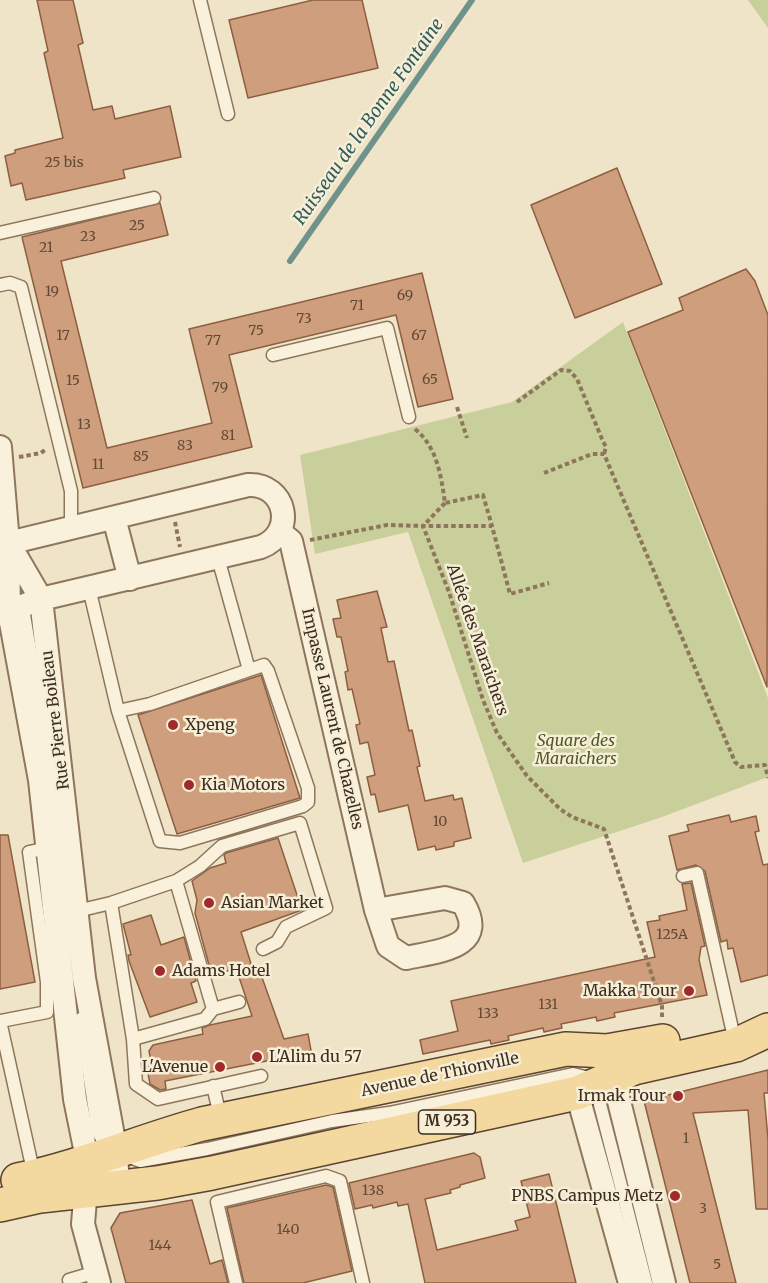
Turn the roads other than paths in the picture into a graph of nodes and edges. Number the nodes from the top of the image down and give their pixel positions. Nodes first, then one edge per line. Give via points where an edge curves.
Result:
1 (200, 0) edge
2 (228, 114) dead end
3 (154, 198) dead end
4 (0, 233) edge
5 (0, 285) edge
6 (273, 355) dead end
7 (410, 417) dead end
8 (1, 454) edge
9 (114, 518) junction
10 (71, 528) junction
11 (280, 532) junction
12 (4, 544) edge
13 (218, 558) junction
14 (4, 577) edge
15 (130, 579) junction
16 (89, 588) junction
17 (18, 608) edge
18 (249, 670) junction
19 (118, 711) junction
20 (49, 856) junction
21 (683, 876) dead end
22 (176, 881) junction
23 (111, 903) junction
24 (76, 908) junction
25 (376, 910) dead end
26 (263, 950) dead end
27 (239, 1002) dead end
28 (213, 1009) junction
29 (0, 1021) edge
30 (768, 1023) edge
31 (768, 1030) edge
32 (734, 1036) junction
33 (133, 1039) junction
34 (588, 1071) junction
35 (261, 1076) dead end
36 (213, 1086) junction
37 (221, 1121) junction
38 (104, 1164) junction
39 (317, 1164) junction
40 (236, 1182) junction
41 (0, 1184) edge
42 (37, 1186) junction
43 (0, 1204) edge
44 (97, 1277) edge
45 (69, 1280) dead end
46 (236, 1283) edge
47 (363, 1283) edge
48 (630, 1283) edge
49 (646, 1283) edge
50 (664, 1283) edge

1 - 2 lane
3 - 4 lane
5 - 10 lane via 21,287 72,491
6 - 7 lane via 387,328
8 - 12 street, Rue Pierre Boileau
9 - 10 street
9 - 11 street via 248,484 276,495 283,507
9 - 15 street
10 - 12 street
11 - 13 street via 267,545
11 - 25 street, Impasse Laurent de Chazelles via 291,541
12 - 14 street, Rue Pierre Boileau
12 - 17 street, Rue Pierre Boileau
13 - 15 street
13 - 18 lane
14 - 17 street, Rue Pierre Boileau
15 - 16 street
16 - 17 street
16 - 19 lane
17 - 20 street, Rue Pierre Boileau
17 - 24 street, Rue Pierre Boileau
18 - 19 lane
18 - 19 lane via 264,665 268,671 310,795 303,806 180,843 160,841
20 - 29 lane via 29,852 47,982 47,1012
20 - 38 street, Rue Pierre Boileau via 75,1099
21 - 32 lane via 697,873
22 - 23 lane
22 - 26 lane via 222,846 300,823 326,908 286,927 277,942
22 - 28 lane
23 - 24 lane
23 - 33 lane
24 - 38 street, Rue Pierre Boileau
27 - 28 lane
28 - 33 lane via 205,1019
29 - 42 lane
30 - 32 main road, Avenue de Thionville / M 953
31 - 32 main road, Avenue de Thionville / M 953
32 - 34 main road, Avenue de Thionville / M 953 via 634,1068
33 - 36 lane via 136,1084 158,1099
34 - 37 main road, Avenue de Thionville / M 953
34 - 38 lane, Avenue de Thionville / M 953 via 207,1149
34 - 39 main road, Avenue de Thionville / M 953
34 - 48 street
34 - 49 lane
34 - 50 street
35 - 36 lane
36 - 37 lane
37 - 38 main road, Avenue de Thionville / M 953 via 154,1137
38 - 40 main road, Avenue de Thionville / M 953
38 - 42 main road, Avenue de Thionville / M 953
38 - 44 street via 83,1224
39 - 40 main road, Avenue de Thionville / M 953
39 - 47 lane via 339,1181
40 - 46 lane via 217,1202
41 - 42 main road, Avenue de Thionville / M 953
42 - 43 main road, Avenue de Thionville / M 953
44 - 45 lane

